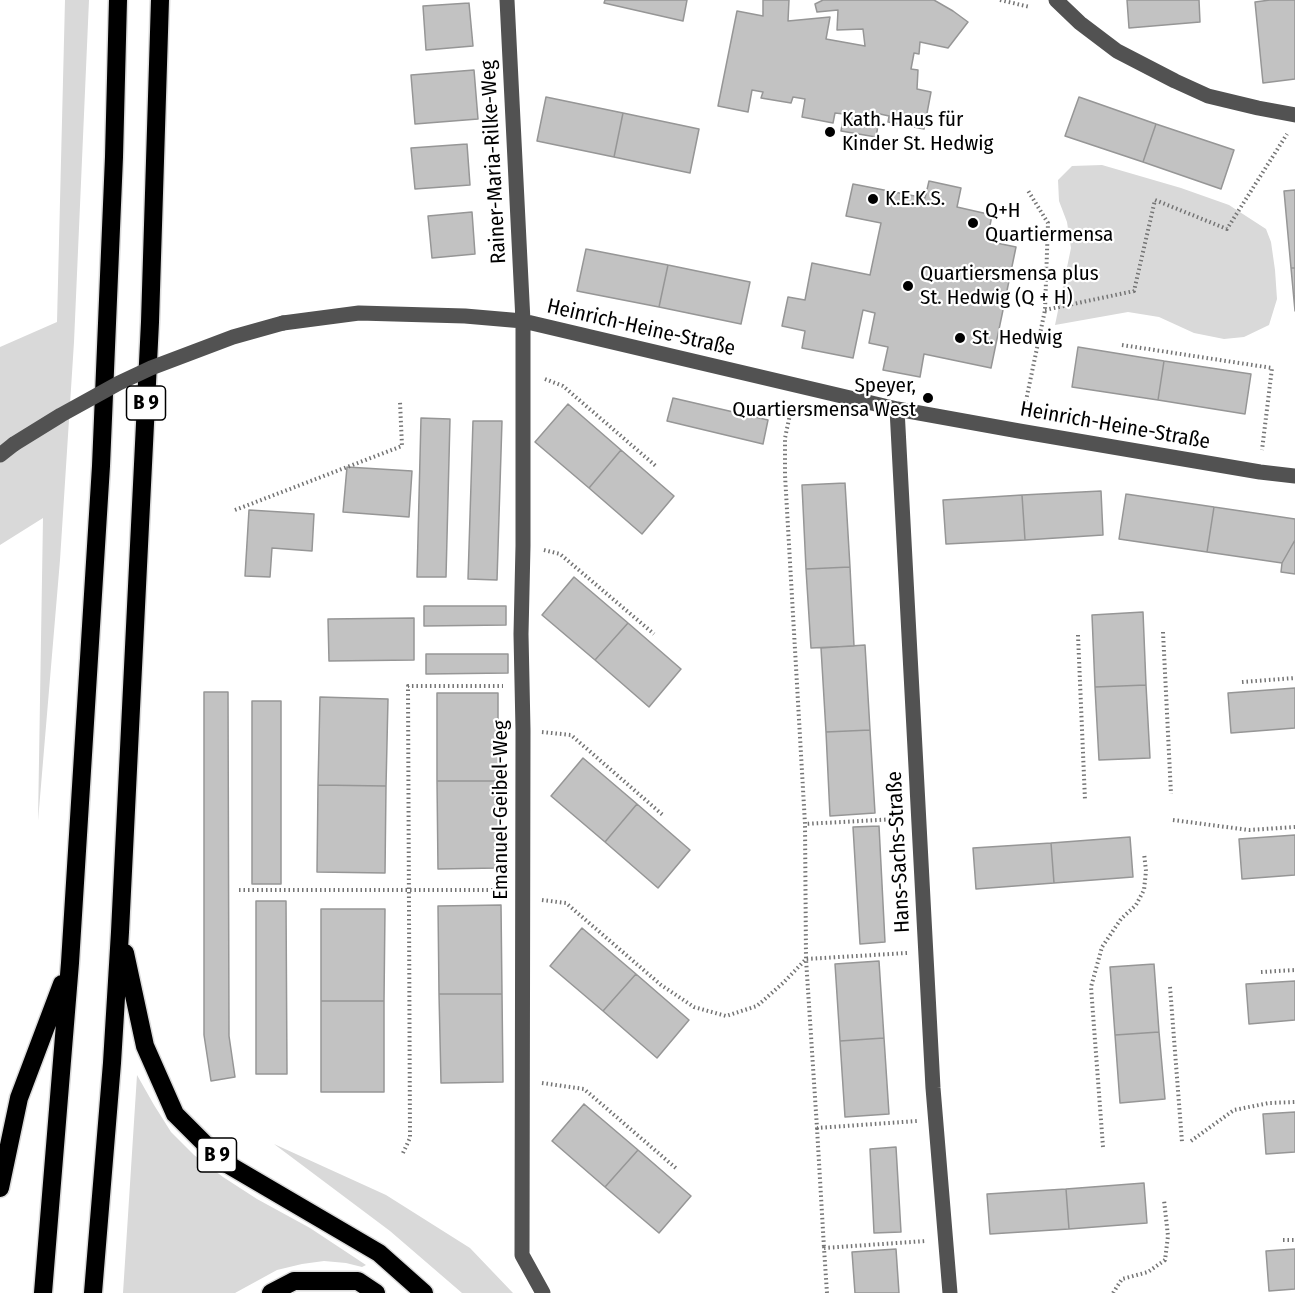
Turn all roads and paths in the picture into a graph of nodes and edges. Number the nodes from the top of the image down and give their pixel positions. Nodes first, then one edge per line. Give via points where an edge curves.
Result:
1 (118, 0) edge
2 (160, 0) edge
3 (507, 0) edge
4 (1000, 0) edge
5 (1056, 0) edge
6 (1030, 7) dead end
7 (1295, 115) edge
8 (1289, 132) dead end
9 (1027, 189) dead end
10 (1045, 310) junction
11 (523, 321) junction
12 (1122, 345) dead end
13 (523, 370) junction
14 (796, 386) junction
15 (400, 402) dead end
16 (897, 409) junction
17 (1019, 431) junction
18 (0, 455) edge
19 (657, 467) dead end
20 (1260, 472) junction
21 (1295, 476) edge
22 (235, 510) dead end
23 (523, 546) junction
24 (1163, 632) dead end
25 (654, 634) dead end
26 (1078, 635) dead end
27 (1295, 678) edge
28 (1242, 682) dead end
29 (522, 686) junction
30 (523, 730) junction
31 (1171, 794) dead end
32 (1085, 800) dead end
33 (664, 816) dead end
34 (919, 818) junction
35 (1173, 820) dead end
36 (806, 824) junction
37 (1295, 827) edge
38 (1144, 853) dead end
39 (239, 890) dead end
40 (409, 890) junction
41 (522, 893) junction
42 (120, 932) junction
43 (925, 952) junction
44 (806, 959) junction
45 (70, 963) junction
46 (1295, 970) edge
47 (1261, 972) dead end
48 (1170, 987) dead end
49 (522, 1080) junction
50 (1295, 1102) edge
51 (935, 1120) junction
52 (816, 1128) junction
53 (1191, 1141) dead end
54 (1182, 1142) dead end
55 (1103, 1148) dead end
56 (403, 1153) dead end
57 (678, 1170) dead end
58 (0, 1188) edge
59 (1164, 1200) dead end
60 (1295, 1239) edge
61 (945, 1240) junction
62 (1283, 1240) dead end
63 (824, 1248) junction
64 (43, 1293) edge
65 (93, 1293) edge
66 (271, 1293) edge
67 (376, 1293) edge
68 (424, 1293) edge
69 (543, 1293) edge
70 (826, 1293) edge
71 (950, 1293) edge
72 (1113, 1293) edge

1 - 45 highway, B 9 via 101,466
2 - 42 highway, B 9 via 150,322
3 - 11 street, Rainer-Maria-Rilke-Weg
4 - 6 path
5 - 7 street via 1117,51 1175,81 1208,96
8 - 10 path via 1227,229 1155,200 1134,291
9 - 10 path via 1048,223
10 - 17 path
11 - 13 street, Emanuel-Geibel-Weg
11 - 14 street, Heinrich-Heine-Straße
11 - 18 street, Heinrich-Heine-Straße, bridge via 359,313 283,323 151,368 61,415
12 - 20 path via 1272,368
13 - 19 path via 563,386
13 - 23 street, Emanuel-Geibel-Weg
14 - 16 street, Heinrich-Heine-Straße
14 - 36 path via 785,447
15 - 22 path via 402,446
16 - 17 street, Heinrich-Heine-Straße
16 - 34 street, Hans-Sachs-Straße
17 - 20 street, Heinrich-Heine-Straße
20 - 21 street, Heinrich-Heine-Straße
23 - 25 path via 560,554
23 - 29 street, Emanuel-Geibel-Weg
24 - 31 path
26 - 32 path
27 - 28 path
29 - 30 street, Emanuel-Geibel-Weg
29 - 40 path via 408,686
30 - 33 path via 571,735
30 - 41 street, Emanuel-Geibel-Weg
34 - 36 path
34 - 43 street, Hans-Sachs-Straße
35 - 37 path via 1249,830
36 - 44 path
38 - 55 path via 1144,890 1136,906 1121,919 1102,947 1091,987
39 - 40 path
40 - 41 path
40 - 56 path via 410,1138
41 - 44 path via 566,903 661,985 694,1007 726,1016 757,1006
41 - 49 street, Emanuel-Geibel-Weg
42 - 65 highway, B 9
42 - 68 highway, B 9 via 145,1046 175,1114 222,1161 379,1253
43 - 44 path
43 - 51 street, Hans-Sachs-Straße
44 - 52 path
45 - 58 highway via 19,1098
45 - 64 highway, B 9
46 - 47 path
48 - 54 path
49 - 57 path via 584,1089
49 - 69 street, Emanuel-Geibel-Weg via 522,1254
50 - 53 path via 1234,1110
51 - 52 path
51 - 61 street, Hans-Sachs-Straße
52 - 63 path
59 - 72 path via 1168,1236 1165,1260 1148,1272 1122,1279
60 - 62 path
61 - 63 path
61 - 71 street, Hans-Sachs-Straße
63 - 70 path
66 - 67 highway via 294,1281 358,1281

